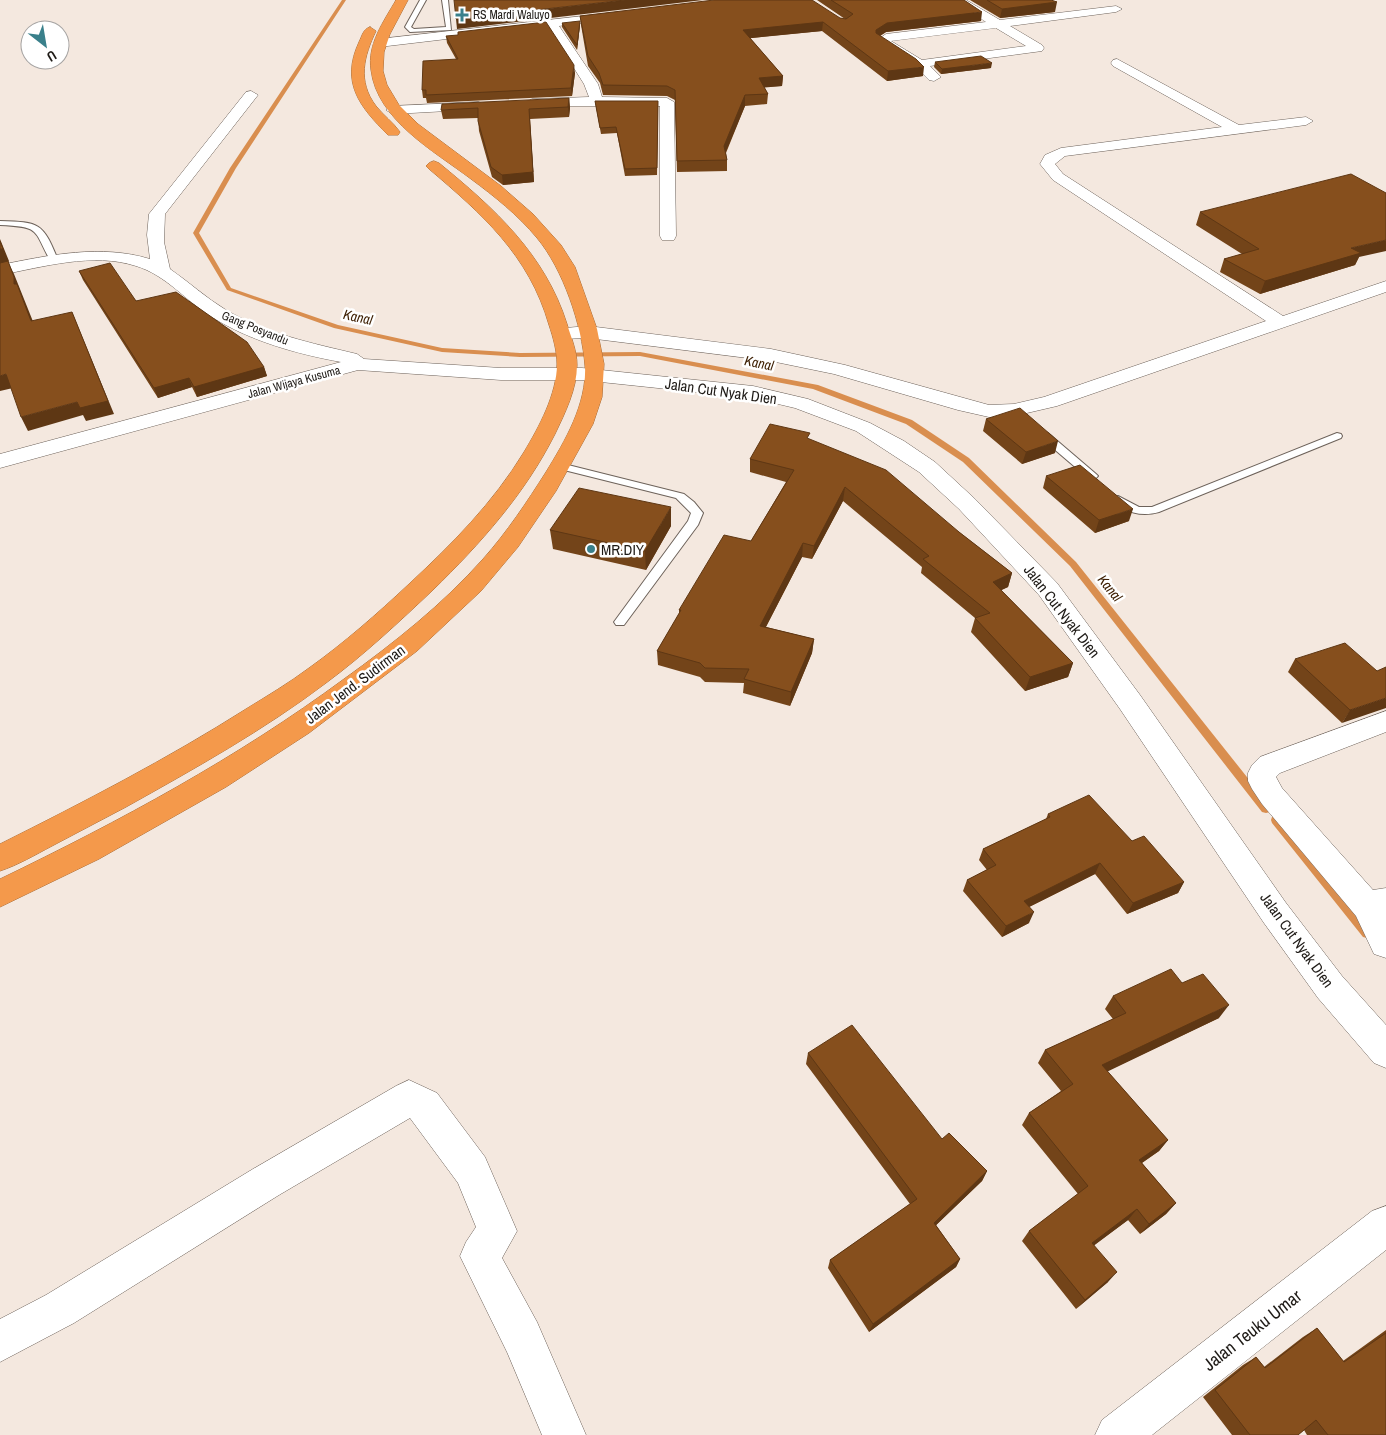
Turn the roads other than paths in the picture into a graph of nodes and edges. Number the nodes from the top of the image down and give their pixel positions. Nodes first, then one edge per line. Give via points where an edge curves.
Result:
1 (387, 0) edge
2 (402, 0) edge
3 (423, 0) edge
4 (444, 0) edge
5 (958, 0) edge
6 (1116, 10) dead end
7 (635, 13) edge
8 (550, 23) junction
9 (1000, 25) junction
10 (450, 32) junction
11 (379, 43) junction
12 (1117, 63) dead end
13 (920, 64) junction
14 (934, 77) dead end
15 (382, 90) junction
16 (361, 92) junction
17 (250, 95) dead end
18 (597, 101) junction
19 (516, 104) edge
20 (497, 105) edge
21 (393, 110) junction
22 (1306, 121) dead end
23 (1237, 130) junction
24 (401, 139) dead end
25 (423, 157) dead end
26 (0, 223) edge
27 (668, 236) dead end
28 (54, 260) junction
29 (0, 270) edge
30 (162, 270) junction
31 (1386, 286) edge
32 (1280, 322) junction
33 (592, 353) junction
34 (565, 355) junction
35 (357, 364) junction
36 (1037, 430) edge
37 (1337, 436) dead end
38 (0, 461) edge
39 (560, 466) junction
40 (1097, 481) edge
41 (1112, 494) edge
42 (620, 622) dead end
43 (1386, 722) edge
44 (0, 858) edge
45 (0, 894) edge
46 (1378, 906) edge
47 (1386, 944) edge
48 (1380, 1035) edge
49 (1386, 1225) edge
50 (0, 1341) edge
51 (564, 1435) edge
52 (1117, 1435) edge

1 - 16 highway via 362,45 356,75
2 - 11 highway
3 - 10 lane via 409,29
4 - 10 lane
5 - 9 street
6 - 9 street
7 - 8 street
8 - 10 street
8 - 18 street via 591,84
9 - 13 street via 1038,48
9 - 13 street via 882,41
10 - 11 street
11 - 15 highway via 376,61
12 - 23 street
13 - 14 street
15 - 16 highway
15 - 21 highway
16 - 24 highway via 374,113
17 - 30 street via 157,214 155,246
18 - 19 street
18 - 27 street via 667,102
20 - 21 street
21 - 33 highway via 506,198 553,246 566,267
22 - 23 street
23 - 32 street via 1060,152 1047,164 1058,177
25 - 34 highway via 481,205 521,247 556,313
26 - 28 lane via 38,228
28 - 29 street, Gang Posyandu
28 - 30 street, Gang Posyandu via 92,256 118,258
30 - 35 street, Gang Posyandu via 218,313 284,341 350,358
31 - 32 street
32 - 33 street via 1018,413 965,406 838,369 699,344
33 - 34 street, Jalan Wijaya Kusuma
33 - 34 street
33 - 39 highway, Jalan Jend. Sudirman via 583,421
33 - 48 street, Jalan Cut Nyak Dien via 801,403 863,427 927,467 967,504 1064,608 1330,988
34 - 35 street, Jalan Wijaya Kusuma via 501,374
34 - 44 highway, Jalan Jend. Sudirman via 559,402 527,467 501,504 458,552 379,627 318,675 230,734 136,788
35 - 38 street, Jalan Wijaya Kusuma
36 - 40 lane
37 - 41 lane via 1144,513 1136,512
39 - 42 lane via 680,496 696,513 694,522
39 - 45 highway, Jalan Jend. Sudirman via 509,544 425,630 376,670 226,774 74,859
43 - 46 street via 1270,765 1262,773 1262,781 1272,796
46 - 47 street via 1374,922
49 - 52 street, Jalan Teuku Umar
50 - 51 street via 60,1309 409,1098 424,1106 472,1170 496,1231 480,1256 522,1337

